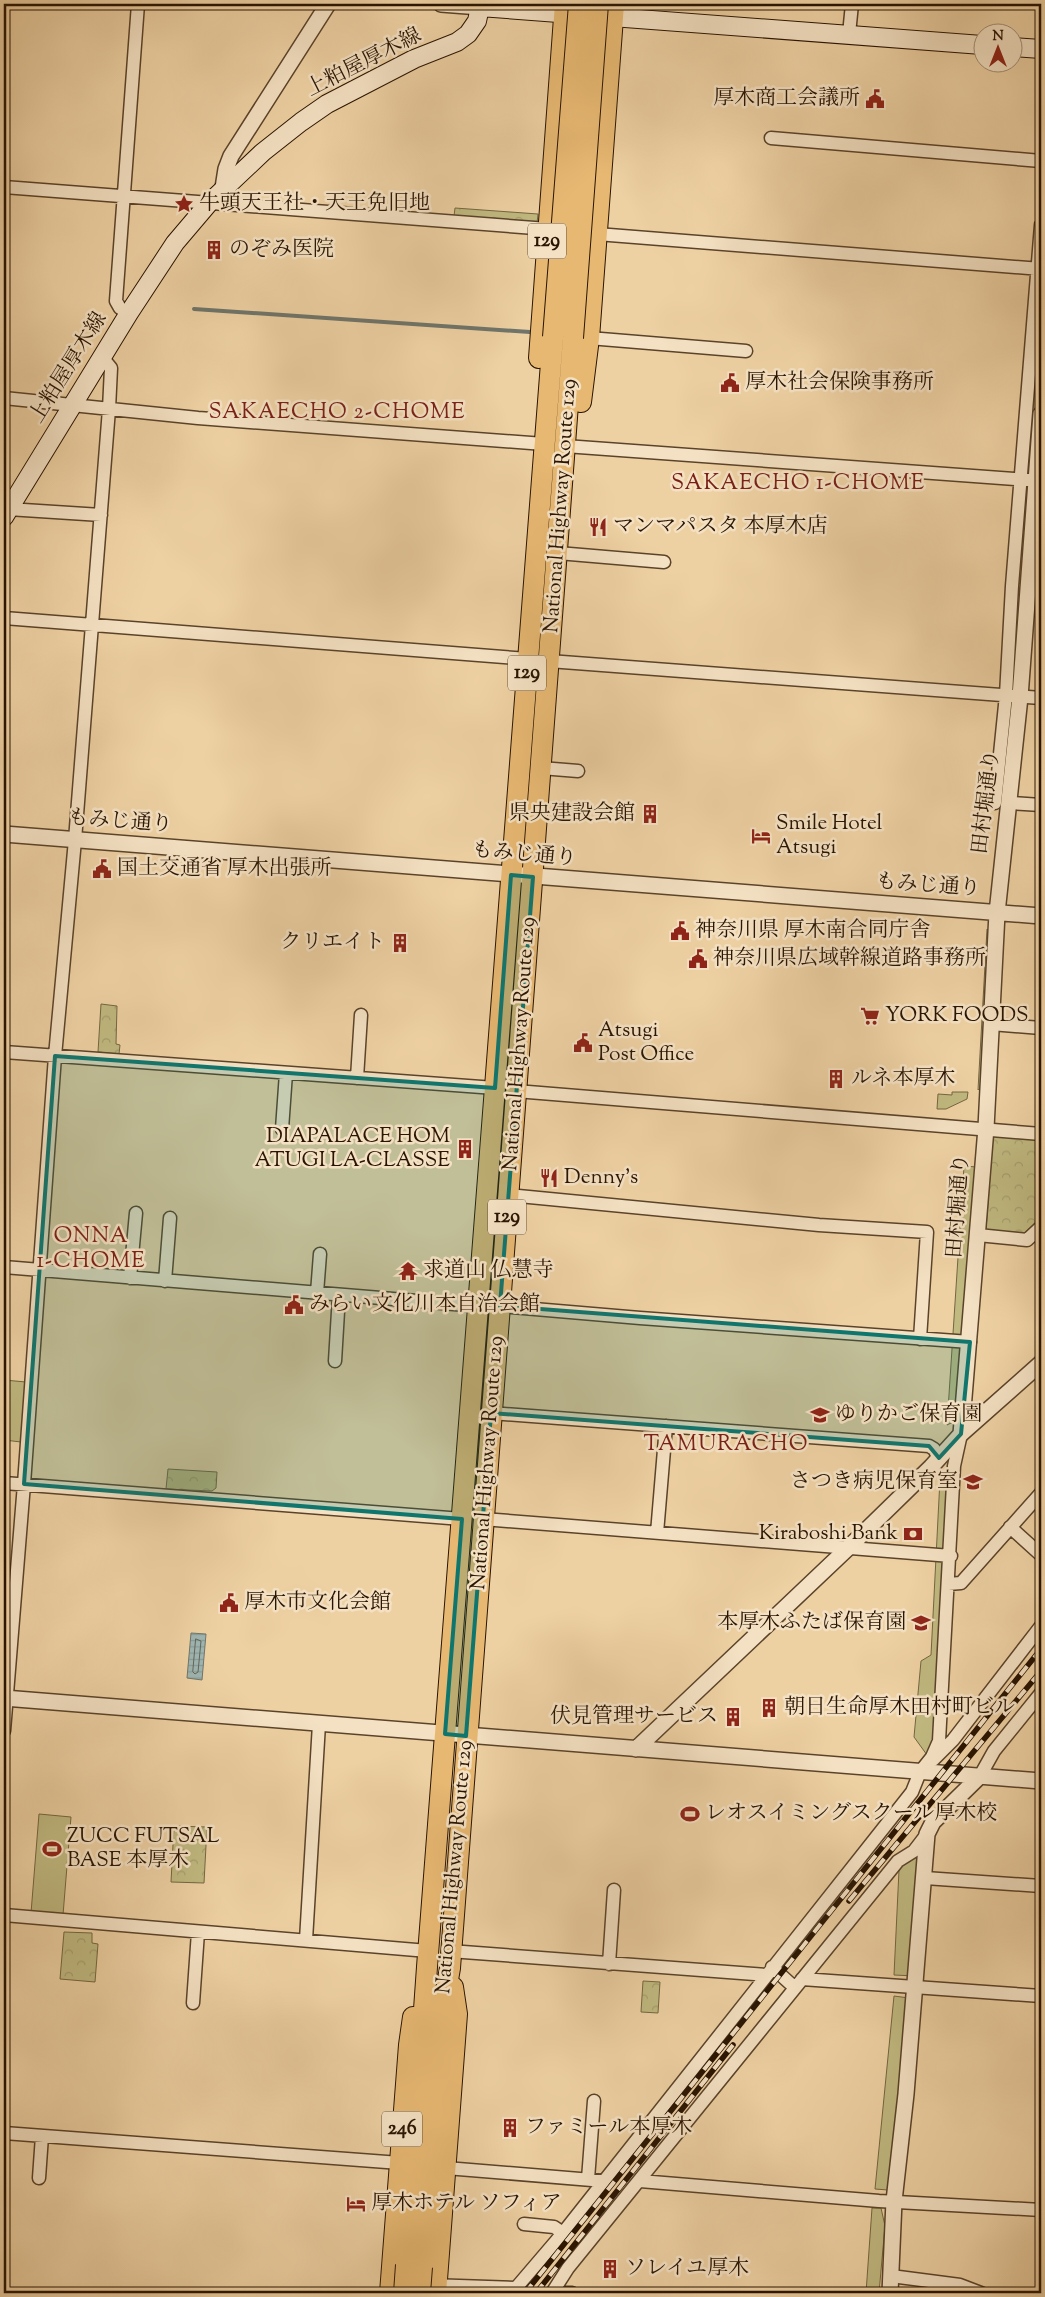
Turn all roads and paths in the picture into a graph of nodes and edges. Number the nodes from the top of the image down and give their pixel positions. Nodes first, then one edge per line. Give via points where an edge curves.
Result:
1 (138, 4) edge
2 (328, 4) edge
3 (441, 4) edge
4 (852, 4) edge
5 (480, 7) junction
6 (570, 7) edge
7 (609, 8) edge
8 (849, 34) junction
9 (972, 44) edge
10 (1022, 48) edge
11 (1041, 49) edge
12 (249, 127) junction
13 (771, 138) dead end
14 (264, 152) junction
15 (1041, 161) edge
16 (4, 187) edge
17 (223, 188) junction
18 (124, 196) junction
19 (209, 203) junction
20 (1041, 225) edge
21 (548, 229) junction
22 (597, 234) junction
23 (1039, 269) edge
24 (129, 314) junction
25 (581, 338) junction
26 (746, 351) dead end
27 (102, 357) junction
28 (4, 398) edge
29 (72, 406) junction
30 (109, 409) junction
31 (1041, 414) edge
32 (541, 444) junction
33 (568, 446) junction
34 (1033, 480) edge
35 (6, 513) edge
36 (101, 515) junction
37 (558, 553) junction
38 (664, 562) dead end
39 (1035, 587) edge
40 (4, 618) edge
41 (92, 625) junction
42 (528, 659) junction
43 (549, 661) junction
44 (1013, 696) junction
45 (1041, 698) edge
46 (541, 768) junction
47 (578, 771) dead end
48 (1003, 803) junction
49 (1041, 805) edge
50 (4, 834) edge
51 (75, 840) junction
52 (511, 875) junction
53 (533, 877) junction
54 (997, 912) junction
55 (1041, 916) edge
56 (361, 1014) dead end
57 (991, 1024) junction
58 (1041, 1028) edge
59 (4, 1052) edge
60 (56, 1056) junction
61 (286, 1073) junction
62 (357, 1078) junction
63 (495, 1088) junction
64 (516, 1091) junction
65 (986, 1128) junction
66 (282, 1129) dead end
67 (1041, 1134) edge
68 (508, 1195) junction
69 (136, 1212) dead end
70 (170, 1218) dead end
71 (1041, 1227) edge
72 (978, 1235) junction
73 (320, 1254) dead end
74 (4, 1268) edge
75 (39, 1270) junction
76 (130, 1278) junction
77 (165, 1281) junction
78 (317, 1293) junction
79 (338, 1295) junction
80 (478, 1306) junction
81 (500, 1306) junction
82 (920, 1339) junction
83 (970, 1342) junction
84 (336, 1361) dead end
85 (1041, 1363) edge
86 (492, 1414) junction
87 (666, 1426) junction
88 (961, 1434) junction
89 (939, 1458) junction
90 (4, 1483) edge
91 (24, 1484) junction
92 (1041, 1493) edge
93 (462, 1519) junction
94 (483, 1519) junction
95 (1010, 1527) junction
96 (657, 1533) junction
97 (848, 1548) junction
98 (1041, 1555) edge
99 (951, 1556) junction
100 (948, 1584) junction
101 (1041, 1626) edge
102 (1041, 1694) edge
103 (5, 1699) edge
104 (319, 1724) junction
105 (4, 1732) edge
106 (445, 1734) junction
107 (466, 1736) junction
108 (636, 1749) junction
109 (920, 1772) junction
110 (980, 1776) junction
111 (1041, 1781) edge
112 (927, 1834) junction
113 (925, 1878) junction
114 (1041, 1886) edge
115 (610, 1897) dead end
116 (4, 1915) edge
117 (198, 1932) junction
118 (306, 1940) junction
119 (428, 1959) junction
120 (450, 1959) junction
121 (609, 1964) junction
122 (769, 1971) junction
123 (798, 1983) junction
124 (914, 1986) junction
125 (1041, 1996) edge
126 (193, 2003) dead end
127 (590, 2109) dead end
128 (4, 2133) edge
129 (42, 2136) junction
130 (400, 2163) junction
131 (446, 2168) junction
132 (39, 2178) dead end
133 (588, 2179) junction
134 (604, 2181) junction
135 (640, 2181) junction
136 (894, 2202) junction
137 (1041, 2210) edge
138 (524, 2224) dead end
139 (563, 2233) junction
140 (414, 2266) junction
141 (891, 2276) junction
142 (395, 2290) edge
143 (431, 2291) edge
144 (553, 2293) edge
145 (572, 2293) edge
146 (890, 2293) edge
147 (981, 2293) edge

1 - 18 street
2 - 12 street
3 - 5 street
4 - 8 street
5 - 6 main road
5 - 14 main road, 上粕屋厚木線 via 476,25 457,42 414,59 327,104
6 - 7 main road
6 - 21 highway, 129
6 - 32 highway, National Highway Route 129 / 129, bridge via 553,337
7 - 8 main road
7 - 22 highway, 129
7 - 25 highway, National Highway Route 129 / 129, bridge
8 - 9 main road
10 - 11 main road
12 - 14 street via 249,148
12 - 17 street via 231,156
13 - 15 street
14 - 17 main road, 上粕屋厚木線
16 - 18 street
17 - 19 main road, 上粕屋厚木線
18 - 19 street
18 - 24 street via 116,301
19 - 21 street
19 - 24 main road, 上粕屋厚木線 via 176,244
20 - 23 street
21 - 32 highway, 129 via 540,336
22 - 23 street
22 - 25 highway, 129
23 - 34 street
24 - 27 main road, 上粕屋厚木線
25 - 26 street
25 - 33 highway, National Highway Route 129 / 129
27 - 29 main road, 上粕屋厚木線
27 - 30 street via 111,368
28 - 29 street
29 - 30 street
29 - 35 main road, 上粕屋厚木線
30 - 32 street
30 - 36 street
31 - 34 street, 田村堀通り
32 - 42 highway, National Highway Route 129 / 129 via 542,470
33 - 34 street
33 - 37 highway, National Highway Route 129 / 129
34 - 39 street, 田村堀通り
34 - 44 street
35 - 36 street
36 - 41 street
37 - 38 street
37 - 43 highway, National Highway Route 129 / 129
39 - 44 street, 田村堀通り
40 - 41 street
41 - 42 street
41 - 51 street
42 - 52 highway, National Highway Route 129 / 129
43 - 44 street
43 - 46 highway, National Highway Route 129 / 129
44 - 45 street
44 - 48 street, 田村堀通り
46 - 47 street
46 - 53 highway, National Highway Route 129 / 129
48 - 49 street
48 - 54 street, 田村堀通り
50 - 51 street, もみじ通り
51 - 52 street, もみじ通り
51 - 60 street
52 - 53 street, もみじ通り
52 - 63 highway, National Highway Route 129 / 129
53 - 54 street, もみじ通り
53 - 64 highway, National Highway Route 129 / 129
54 - 55 street, もみじ通り
54 - 57 street, 田村堀通り
56 - 62 street
57 - 58 street
57 - 65 street, 田村堀通り
59 - 60 street
60 - 61 street
60 - 75 street
61 - 62 street
61 - 66 street
62 - 63 street
63 - 80 highway, National Highway Route 129 / 129
64 - 65 street
64 - 68 highway, National Highway Route 129 / 129
65 - 67 street
65 - 72 street, 田村堀通り
68 - 81 highway, National Highway Route 129 / 129
68 - 82 street via 927,1232
69 - 76 street
70 - 77 street
71 - 72 street via 1027,1240
72 - 83 street, 田村堀通り
73 - 78 street
74 - 75 street
75 - 76 street
75 - 91 street
76 - 77 street
77 - 78 street
78 - 79 street
79 - 80 street
79 - 84 street
80 - 93 highway, National Highway Route 129 / 129
81 - 82 street
81 - 86 highway, National Highway Route 129 / 129
82 - 83 street
83 - 88 street, 田村堀通り
85 - 88 street
86 - 87 street
86 - 94 highway, National Highway Route 129 / 129
87 - 89 street via 683,1421 929,1446
87 - 96 street
88 - 89 street
88 - 99 street via 954,1466
89 - 97 street
90 - 91 street
91 - 93 street
91 - 103 street
92 - 95 street
93 - 106 highway, National Highway Route 129 / 129
94 - 96 street
94 - 107 highway, National Highway Route 129 / 129
95 - 98 street
95 - 100 street via 961,1583
96 - 97 street
97 - 99 street
97 - 108 street
99 - 100 street
100 - 109 street via 939,1741
101 - 109 street via 954,1740
102 - 110 street via 994,1751
103 - 104 street
103 - 105 street
104 - 106 street
104 - 118 street
106 - 107 street
106 - 119 highway, National Highway Route 129 / 129
107 - 108 street
107 - 120 highway, National Highway Route 129 / 129
108 - 109 street
109 - 110 street
109 - 122 street via 912,1792
110 - 111 street
110 - 112 street via 933,1822
112 - 113 street
112 - 123 street via 914,1851 898,1861
113 - 114 street
113 - 124 street
115 - 121 street
116 - 117 street
117 - 118 street
117 - 126 street
118 - 119 street
119 - 130 highway, 246 via 416,1997 409,2045
119 - 140 highway, National Highway Route 129 / 129
120 - 121 street
120 - 131 highway, 246 via 457,2014
120 - 140 highway, National Highway Route 129 / 129
121 - 122 street
122 - 123 street
122 - 134 street
123 - 124 street
123 - 135 street
124 - 125 street
124 - 136 street
127 - 133 street
128 - 129 street
129 - 130 street
129 - 132 street
130 - 142 highway, 246
131 - 133 street
131 - 143 highway, 246
133 - 134 street
134 - 139 street
135 - 136 street
135 - 144 street via 568,2268
136 - 137 street
136 - 141 street
138 - 139 street via 554,2227
139 - 143 street via 516,2288
140 - 142 highway, National Highway Route 129 / 129, bridge
140 - 143 highway, National Highway Route 129 / 129, bridge
141 - 146 street
141 - 147 street via 960,2285
142 - 143 street
144 - 145 street

